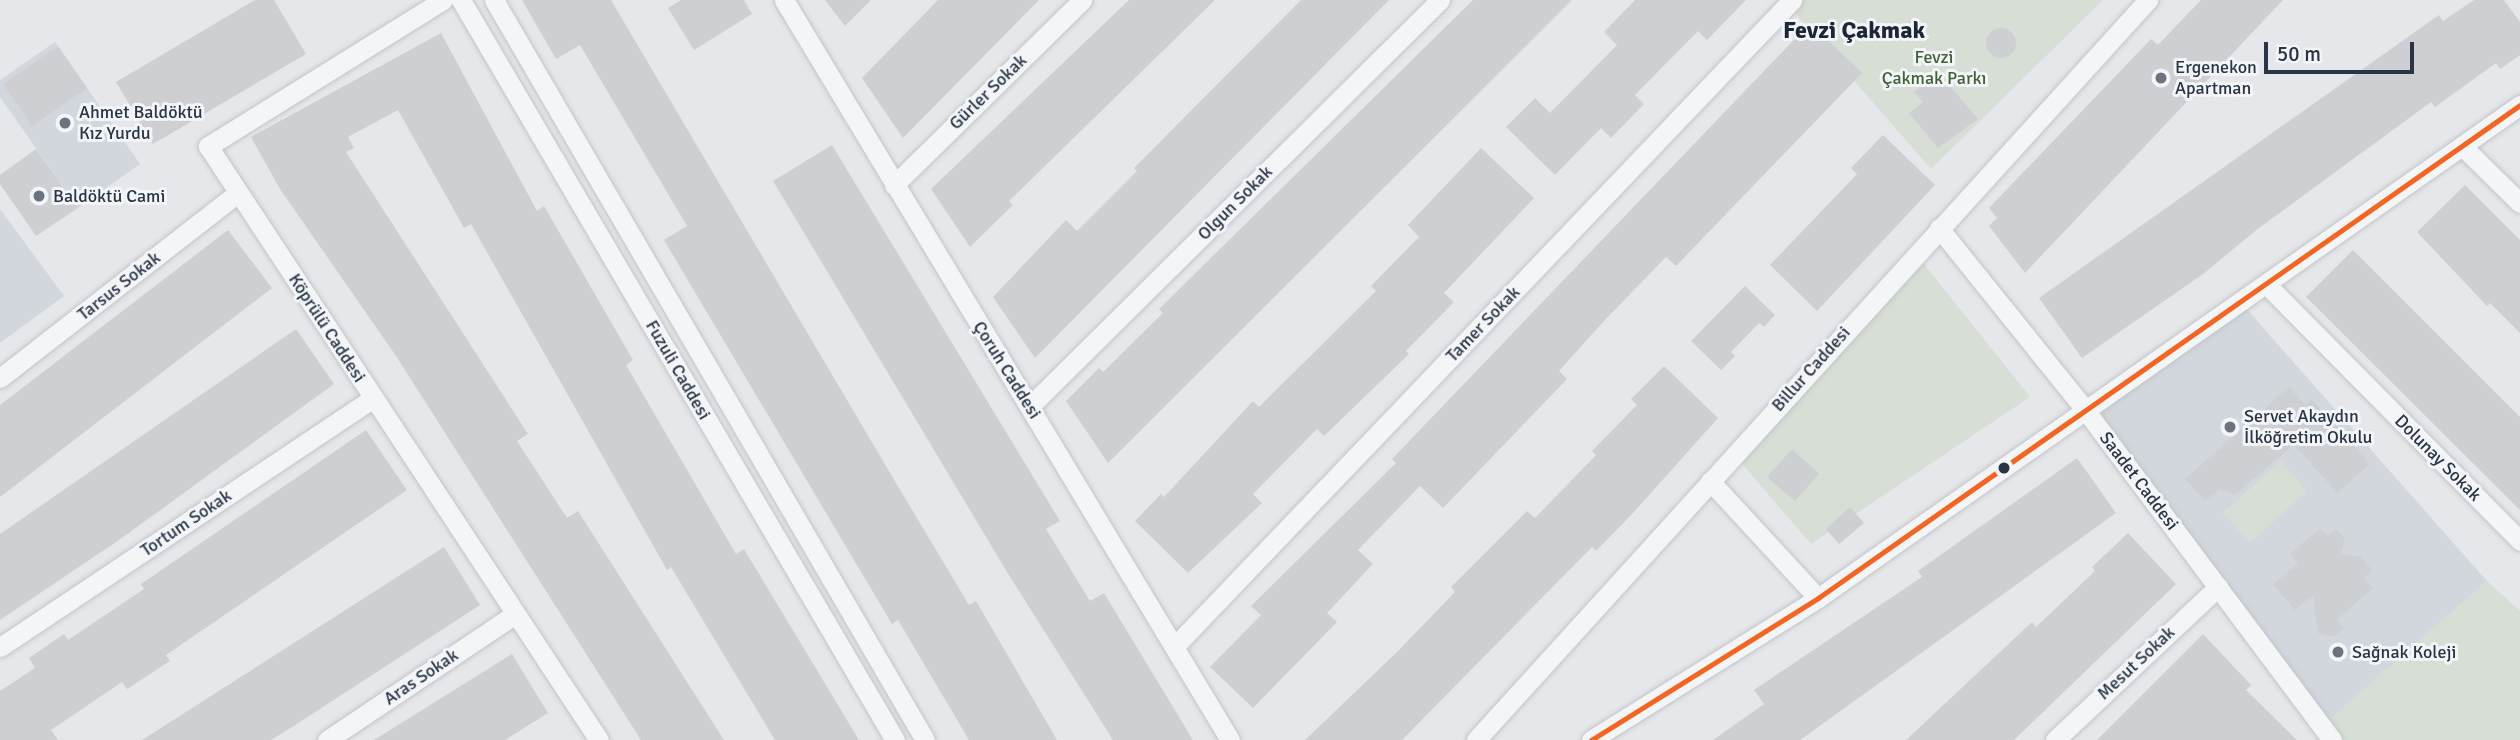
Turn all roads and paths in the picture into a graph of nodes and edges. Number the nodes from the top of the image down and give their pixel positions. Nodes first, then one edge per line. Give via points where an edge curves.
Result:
1 (443, 0) edge
2 (461, 0) edge
3 (494, 0) edge
4 (784, 0) edge
5 (1082, 0) edge
6 (1440, 0) edge
7 (2148, 0) edge
8 (1790, 1) edge
9 (2520, 105) edge
10 (2462, 146) junction
11 (894, 185) junction
12 (238, 193) junction
13 (2520, 203) edge
14 (1939, 228) junction
15 (2267, 285) junction
16 (0, 378) edge
17 (373, 398) junction
18 (1030, 406) junction
19 (2086, 411) junction
20 (1710, 481) junction
21 (2520, 541) edge
22 (2217, 587) junction
23 (1818, 598) junction
24 (515, 614) junction
25 (0, 647) edge
26 (1174, 647) junction
27 (327, 740) edge
28 (599, 740) edge
29 (895, 740) edge
30 (925, 740) edge
31 (1230, 740) edge
32 (1476, 740) edge
33 (1591, 740) edge
34 (2055, 740) edge
35 (2332, 740) edge

1 - 12 street, Köprülü Caddesi via 208,146
2 - 29 street, Fuzuli Caddesi
3 - 30 street, Fuzuli Caddesi
4 - 11 street, Çoruh Caddesi
5 - 11 street, Gürler Sokak
6 - 18 street, Olgun Sokak
7 - 14 street, Billur Caddesi
8 - 26 street, Tamer Sokak
9 - 10 street
10 - 13 street
10 - 15 street
11 - 18 street, Çoruh Caddesi
12 - 16 street, Tarsus Sokak
12 - 17 street, Köprülü Caddesi
14 - 19 street, Saadet Caddesi
14 - 20 street, Billur Caddesi
15 - 19 street
15 - 21 street, Dolunay Sokak
17 - 24 street, Köprülü Caddesi
17 - 25 street, Tortum Sokak
18 - 26 street, Çoruh Caddesi
19 - 22 street, Saadet Caddesi
19 - 23 street
20 - 23 street
20 - 32 street, Billur Caddesi
22 - 34 street, Mesut Sokak
22 - 35 street, Saadet Caddesi
23 - 33 street
24 - 27 street, Aras Sokak
24 - 28 street, Köprülü Caddesi
26 - 31 street, Çoruh Caddesi

